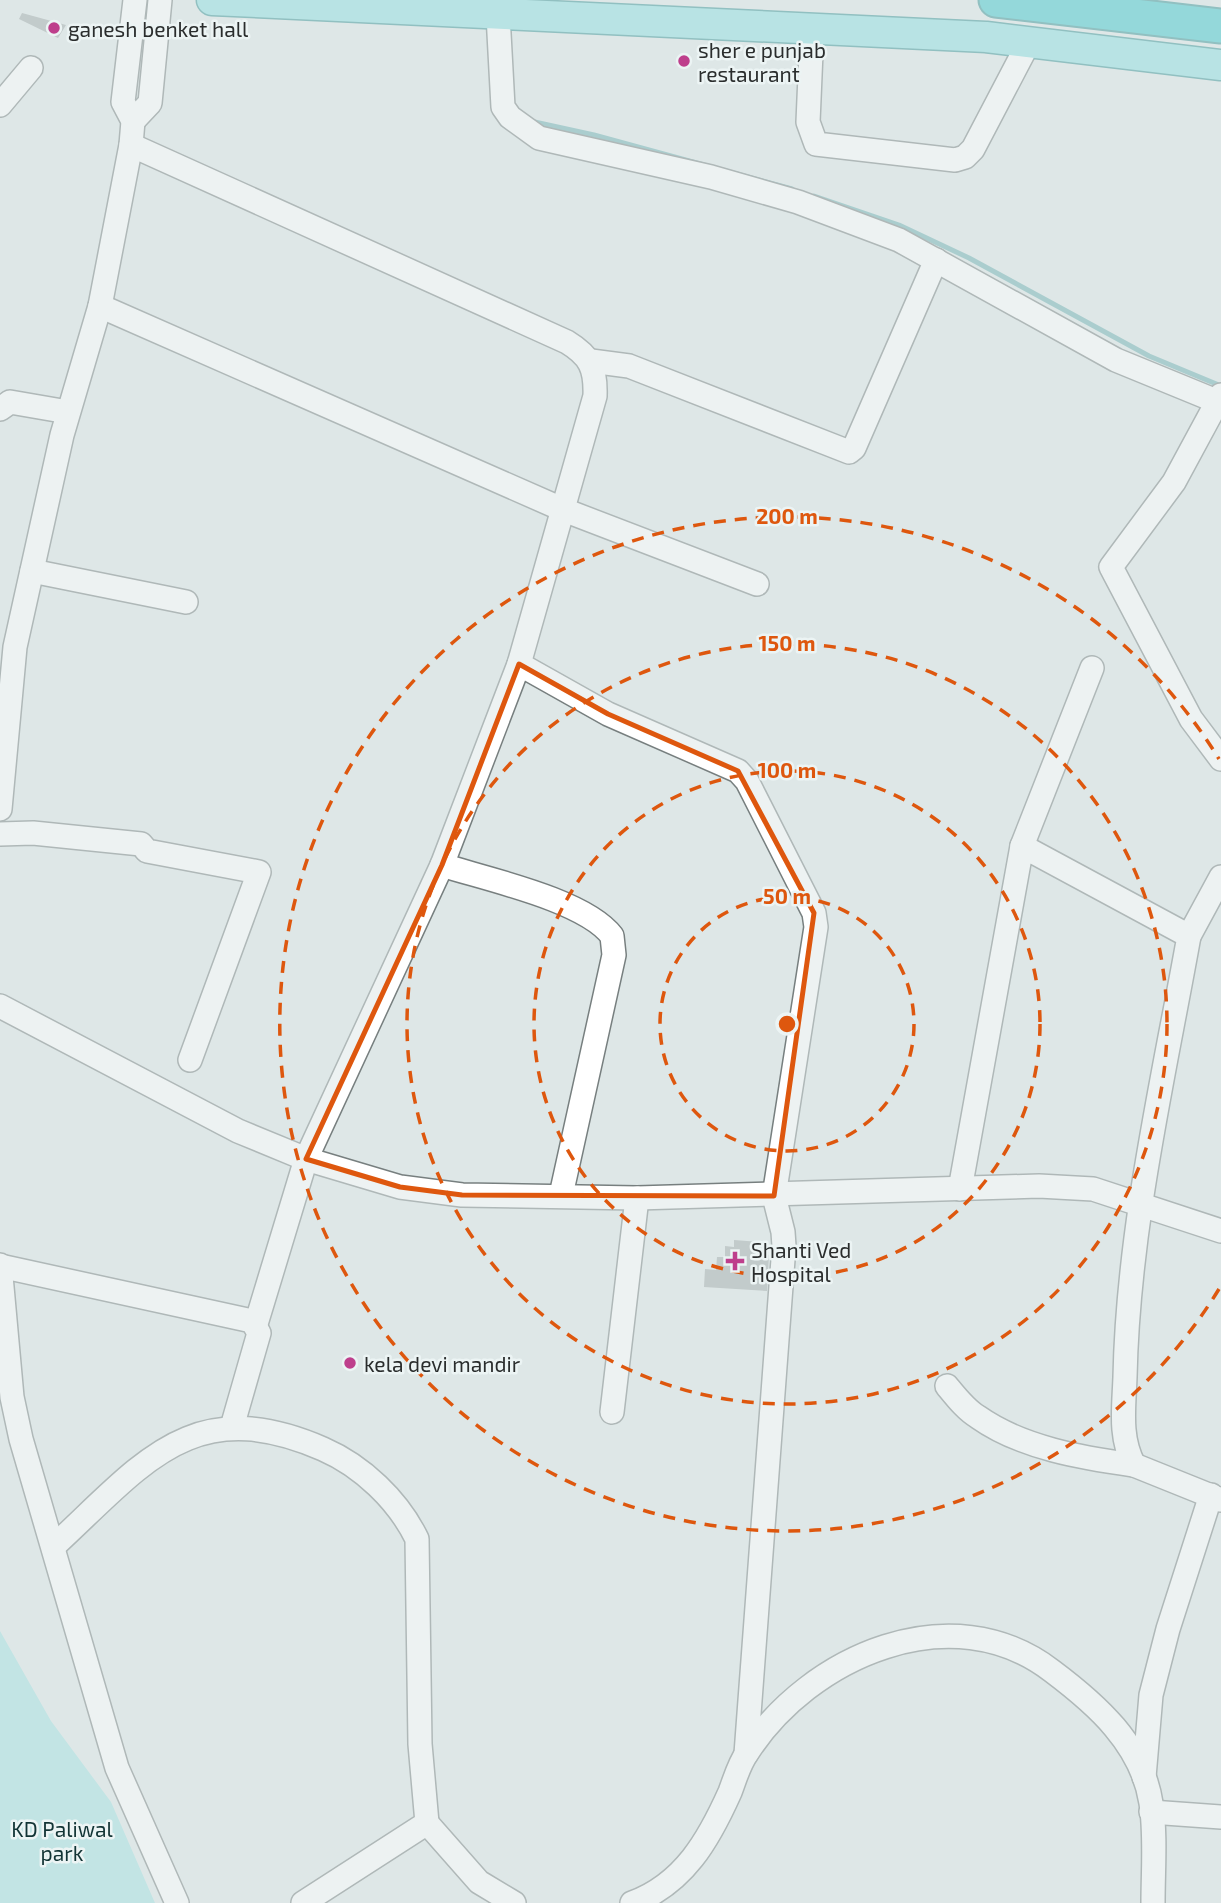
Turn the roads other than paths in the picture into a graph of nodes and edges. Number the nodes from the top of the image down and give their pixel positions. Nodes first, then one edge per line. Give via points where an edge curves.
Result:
1 (135, 0) edge
2 (160, 0) edge
3 (212, 0) edge
4 (996, 0) edge
5 (498, 15) junction
6 (1221, 26) edge
7 (812, 29) junction
8 (1028, 42) junction
9 (1221, 65) edge
10 (32, 68) dead end
11 (0, 105) edge
12 (133, 121) junction
13 (131, 145) junction
14 (936, 260) junction
15 (100, 306) junction
16 (591, 361) junction
17 (1220, 400) edge
18 (0, 409) edge
19 (68, 412) junction
20 (564, 510) junction
21 (32, 571) junction
22 (757, 584) dead end
23 (186, 602) dead end
24 (519, 664) junction
25 (1092, 668) dead end
26 (1221, 759) edge
27 (0, 808) edge
28 (0, 834) edge
29 (1022, 846) junction
30 (442, 864) junction
31 (1221, 877) edge
32 (1189, 936) junction
33 (0, 1006) edge
34 (190, 1060) dead end
35 (306, 1159) junction
36 (960, 1189) junction
37 (561, 1195) junction
38 (774, 1196) junction
39 (637, 1198) junction
40 (1142, 1203) junction
41 (1221, 1231) edge
42 (0, 1265) edge
43 (257, 1324) junction
44 (947, 1387) dead end
45 (612, 1412) dead end
46 (232, 1427) junction
47 (1134, 1465) junction
48 (1216, 1498) edge
49 (54, 1546) junction
50 (746, 1754) junction
51 (1144, 1780) junction
52 (1152, 1812) junction
53 (1221, 1817) edge
54 (427, 1824) junction
55 (664, 1897) edge
56 (177, 1903) edge
57 (303, 1903) edge
58 (514, 1903) edge
59 (632, 1903) edge
60 (1153, 1903) edge

1 - 12 street via 123,102
2 - 12 street via 150,103
3 - 5 main road
4 - 6 highway
5 - 7 main road
5 - 14 street via 503,107 539,138 798,202 899,240
7 - 8 main road
7 - 8 street via 808,122 816,144 955,160 973,149
8 - 9 main road
10 - 11 street
12 - 13 street
13 - 15 street
13 - 16 street via 567,342
14 - 16 street via 849,452 629,366
14 - 17 street via 1116,360
15 - 19 street
15 - 20 street
16 - 20 street via 595,396
17 - 26 street via 1174,482 1111,567 1191,719
18 - 19 street via 10,401
19 - 21 street
20 - 22 street
20 - 24 street
21 - 23 street
21 - 27 street via 15,647
24 - 30 street
24 - 38 street via 608,713 738,771 814,913 816,927
25 - 29 street
28 - 34 street via 141,844 147,851 259,872
29 - 32 street
29 - 36 street
30 - 35 street
30 - 37 street via 569,906 594,919 612,936 614,955
31 - 32 street
32 - 40 street
33 - 35 street via 238,1131
35 - 37 street via 376,1182 425,1191
35 - 43 street
36 - 38 street
36 - 40 street via 1093,1189
37 - 39 street
38 - 39 street
38 - 50 street via 784,1247
39 - 45 street
40 - 41 street
40 - 47 street via 1126,1336 1123,1438
42 - 43 street
42 - 49 street via 12,1397
43 - 46 street via 251,1369
44 - 47 street via 976,1416 1022,1438 1065,1453
46 - 49 street via 200,1433 157,1453
46 - 54 street via 266,1429 333,1454 380,1488 406,1516 416,1539 420,1744
47 - 48 street
48 - 51 street via 1168,1629 1151,1695
49 - 56 street via 117,1768
50 - 51 street via 779,1712 873,1648 916,1637 962,1636 1001,1644 1036,1659 1092,1701 1117,1729
50 - 55 street via 713,1830
51 - 52 street
52 - 53 street
52 - 60 street
54 - 57 street
54 - 58 street via 479,1882
55 - 59 street

